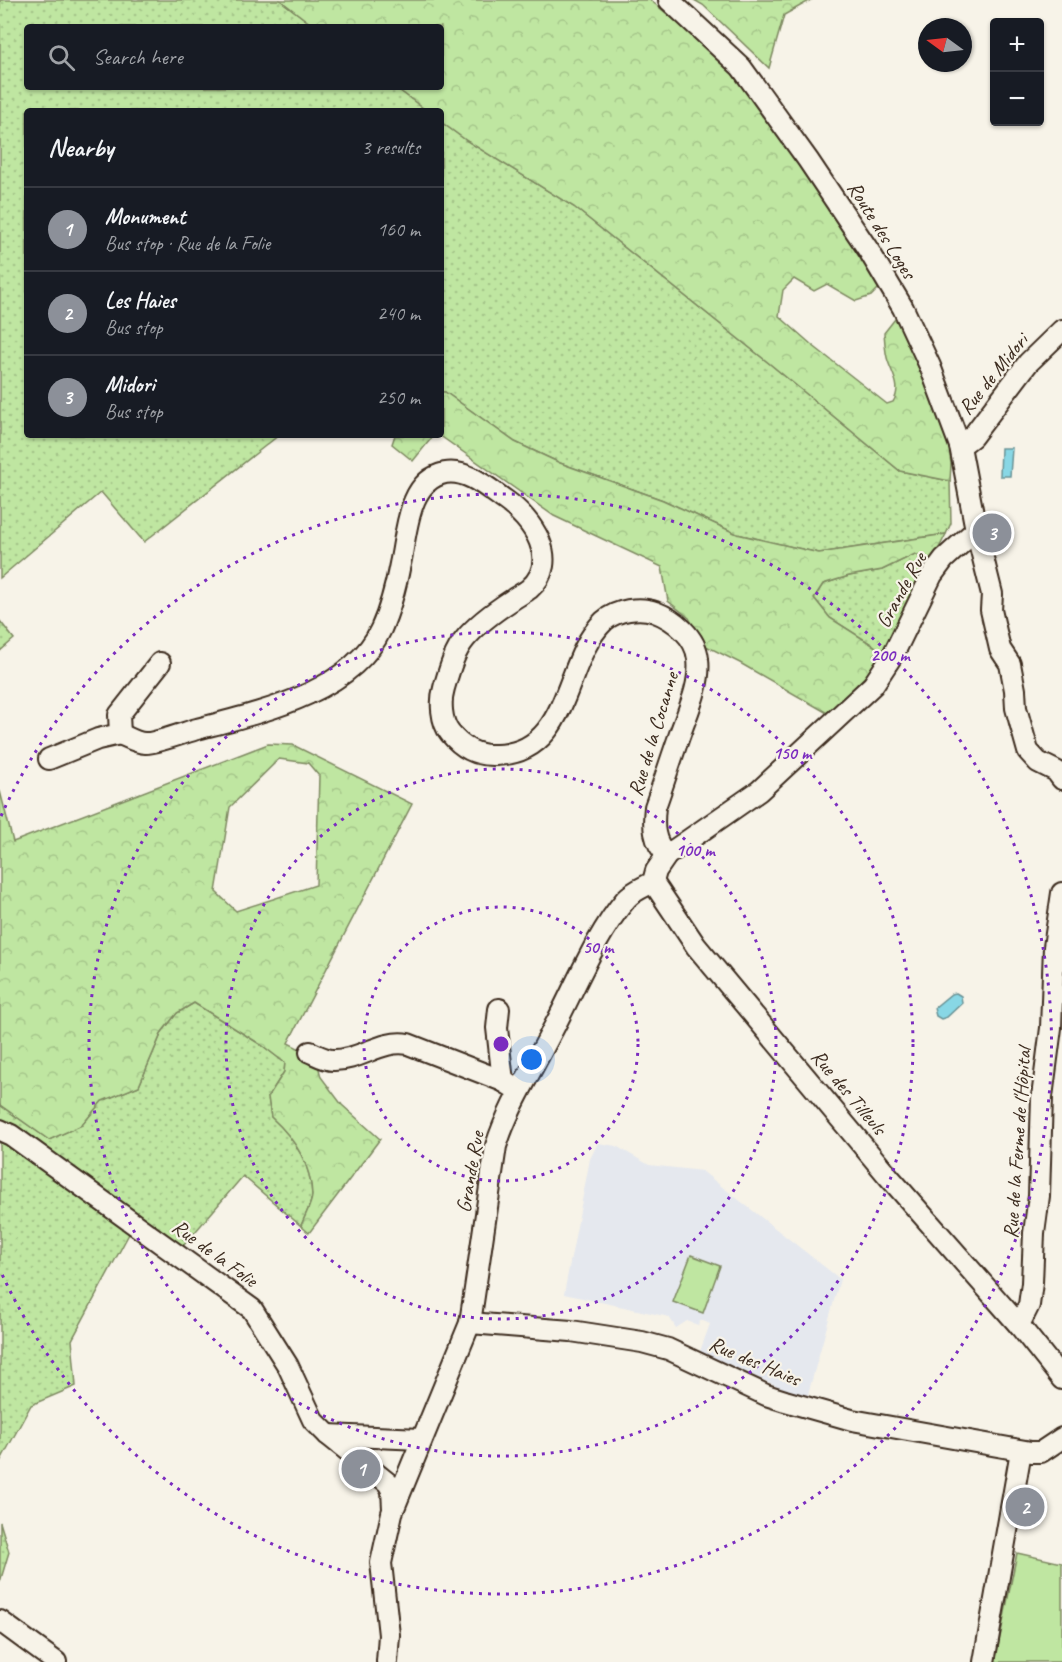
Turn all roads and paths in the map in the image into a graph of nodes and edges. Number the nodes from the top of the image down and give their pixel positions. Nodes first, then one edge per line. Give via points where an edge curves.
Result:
1 (669, 0) edge
2 (1062, 330) edge
3 (960, 446) junction
4 (976, 530) junction
5 (160, 663) dead end
6 (120, 734) junction
7 (49, 759) dead end
8 (1060, 770) edge
9 (667, 855) junction
10 (653, 882) junction
11 (1062, 893) edge
12 (499, 1010) dead end
13 (310, 1052) dead end
14 (502, 1081) junction
15 (519, 1091) junction
16 (0, 1130) edge
17 (470, 1323) junction
18 (1019, 1325) junction
19 (1062, 1379) edge
20 (328, 1435) junction
21 (421, 1439) junction
22 (1058, 1448) edge
23 (1021, 1451) junction
24 (393, 1513) junction
25 (0, 1622) edge
26 (56, 1662) edge
27 (387, 1662) edge
28 (984, 1662) edge

1 - 3 street, Route des Loges via 741,67 869,250 903,308 930,366
2 - 3 street, Rue de Midori via 1028,363 972,437
3 - 4 street, Route des Loges
4 - 8 street via 992,594 991,610 1000,649 1010,664 1016,708 1028,751 1038,762
4 - 9 street, Grande Rue via 932,574 894,653 873,685 759,790
5 - 6 street via 119,715
6 - 7 street
6 - 9 street, Rue de la Cocanne via 144,744 263,711 343,674 362,657 380,631 418,493 430,479 457,472 527,518 542,544 543,567 531,588 482,621 463,641 441,696 446,729 468,750 487,756 521,751 557,717 590,639 606,619 625,610 645,609 680,624 699,656 693,695 655,807 656,839
9 - 10 street, Grande Rue
10 - 15 street, Grande Rue via 626,898 603,932
10 - 18 street, Rue des Tilleuls via 696,946
11 - 18 street, Rue de la Ferme de l'Hôpital via 1042,1097 1032,1283 1029,1305
12 - 14 street
13 - 14 street via 335,1060 403,1043
14 - 15 street
15 - 17 street, Grande Rue via 496,1146
16 - 20 street, Rue de la Folie via 252,1309 288,1366 313,1420
17 - 21 street, Grande Rue
17 - 23 street, Rue des Haies via 572,1331 642,1342 668,1349 785,1401 852,1420
18 - 19 street
20 - 21 street
20 - 24 street, Rue de la Folie via 388,1483
21 - 24 street, Grande Rue
22 - 23 street
23 - 28 street
24 - 27 street, Grande Rue via 381,1563 389,1635
25 - 26 street

